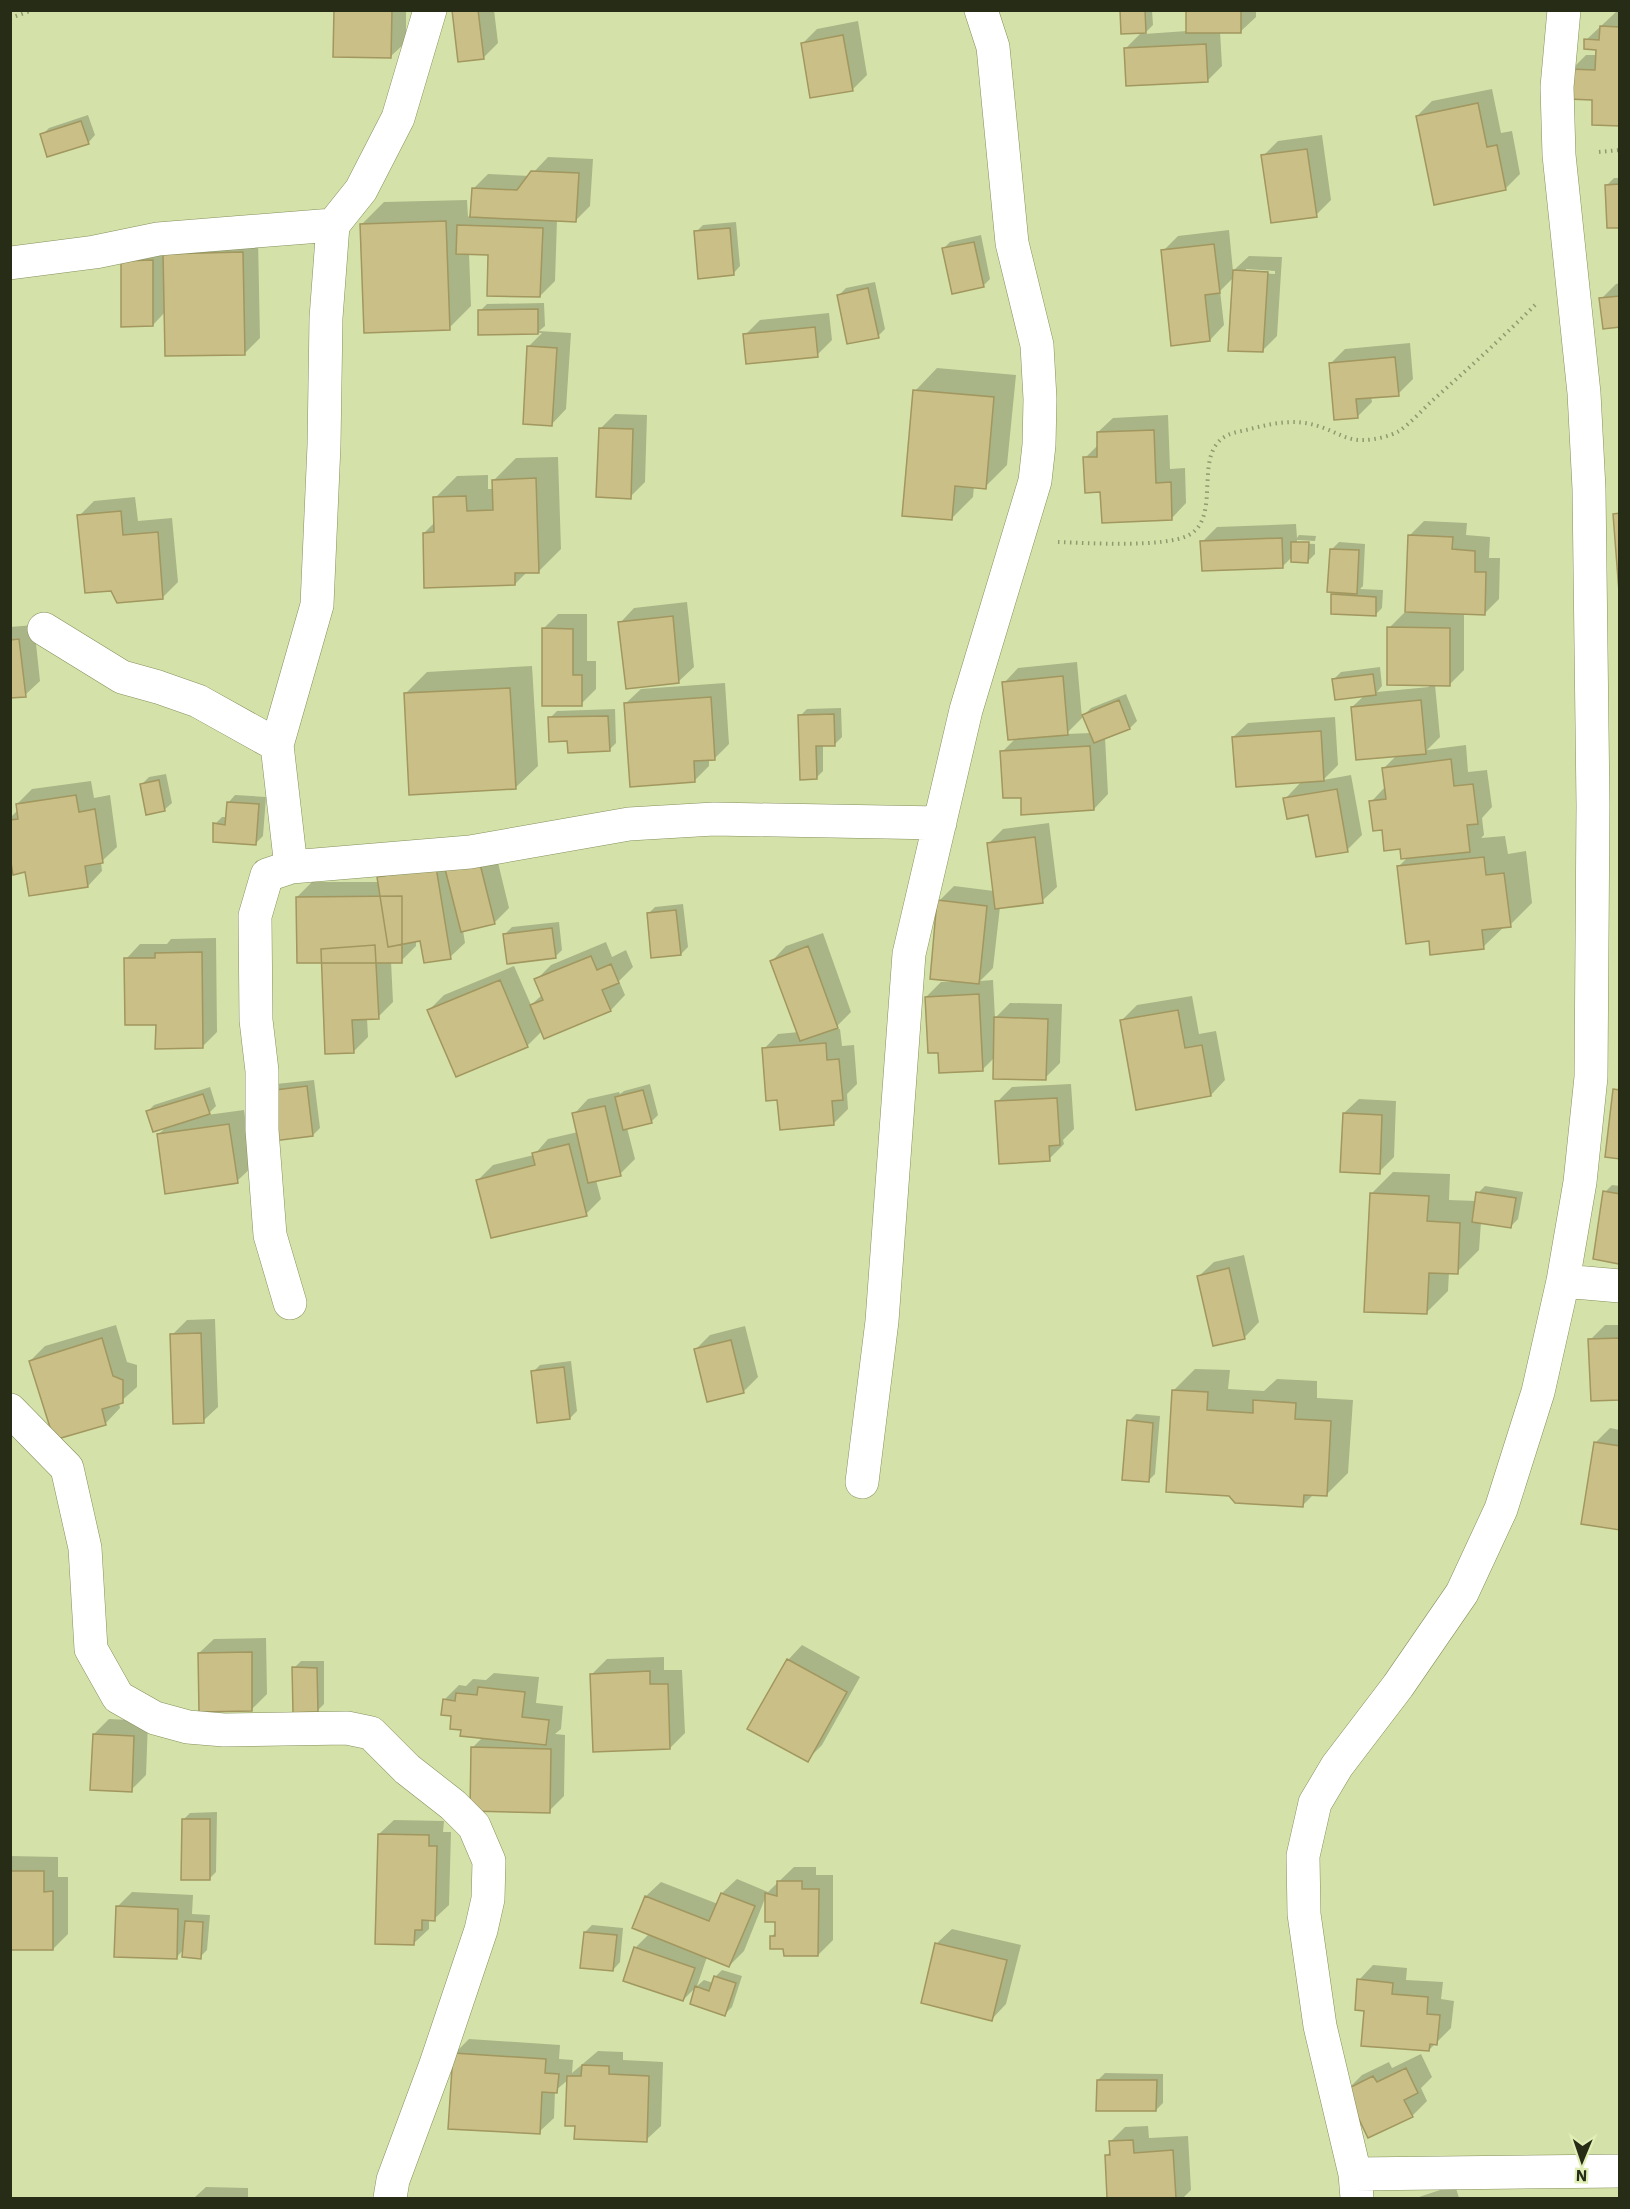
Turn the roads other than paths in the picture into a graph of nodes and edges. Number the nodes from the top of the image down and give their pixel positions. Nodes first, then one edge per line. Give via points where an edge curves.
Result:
1 (430, 10) edge
2 (981, 10) edge
3 (1564, 10) edge
4 (333, 225) junction
5 (10, 263) edge
6 (44, 629) dead end
7 (277, 745) junction
8 (940, 823) junction
9 (291, 867) junction
10 (1563, 1281) junction
11 (1620, 1286) edge
12 (290, 1303) dead end
13 (10, 1410) edge
14 (862, 1482) dead end
15 (1620, 2171) edge
16 (1356, 2187) edge
17 (390, 2199) edge

1 - 4 street via 398,118 361,190
2 - 8 street via 993,47 1012,243 1037,345 1039,445 1035,482 966,710
3 - 10 street via 1557,87 1559,144 1584,393 1589,489 1593,956 1591,1077 1581,1182
4 - 5 street via 158,239
4 - 7 street via 326,318 317,605
6 - 7 street via 122,677 198,701
7 - 9 street
8 - 9 street via 714,819 640,824 470,852
8 - 14 street via 909,954 882,1321
9 - 12 street via 267,875 255,916 256,1020 270,1235
10 - 11 street
10 - 16 street via 1538,1392 1504,1498 1462,1593 1314,1803 1303,1856 1304,1914 1320,2026
13 - 17 street via 67,1468 85,1548 92,1649 118,1697 155,1718 188,1727 347,1728 371,1733 474,1826 489,1861 488,1899 436,2064 393,2180
15 - 16 street

